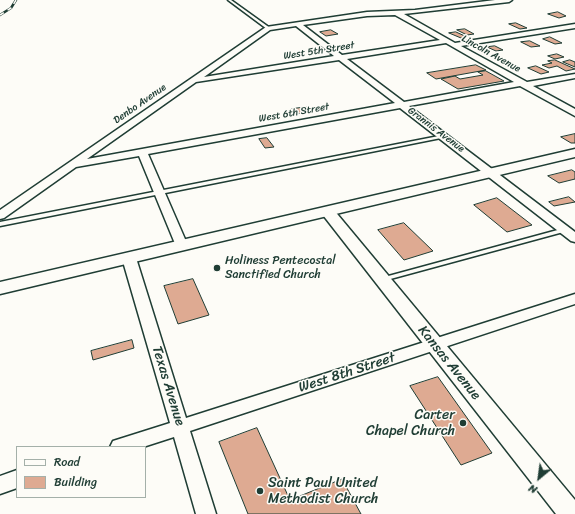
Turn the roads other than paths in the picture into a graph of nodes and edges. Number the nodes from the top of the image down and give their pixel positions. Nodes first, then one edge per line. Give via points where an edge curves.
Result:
1 (229, 0) edge
2 (509, 0) edge
3 (397, 13) junction
4 (296, 23) junction
5 (575, 26) edge
6 (268, 28) junction
7 (450, 43) junction
8 (341, 57) junction
9 (575, 76) edge
10 (194, 80) junction
11 (523, 84) junction
12 (402, 105) junction
13 (575, 113) edge
14 (444, 136) junction
15 (142, 152) junction
16 (575, 153) edge
17 (71, 165) junction
18 (492, 173) junction
19 (160, 193) junction
20 (328, 212) junction
21 (0, 215) edge
22 (0, 224) edge
23 (565, 230) junction
24 (575, 238) edge
25 (182, 246) junction
26 (129, 258) junction
27 (382, 279) junction
28 (0, 288) edge
29 (575, 299) edge
30 (435, 344) junction
31 (180, 428) junction
32 (122, 446) edge
33 (16, 480) edge
34 (0, 485) edge
35 (206, 514) edge
36 (571, 514) edge

1 - 6 lane
2 - 3 street, Denbo Avenue
3 - 4 street, Denbo Avenue
3 - 7 street, Lincoln Avenue
4 - 6 street, Denbo Avenue
4 - 8 street, Grannis Avenue
5 - 7 street, West 5th Street
6 - 10 street, Denbo Avenue
7 - 8 street, West 5th Street
7 - 11 street, Lincoln Avenue
8 - 10 street, West 5th Street
8 - 12 street, Grannis Avenue
9 - 11 street, West 6th Street
10 - 17 street, Denbo Avenue
11 - 12 street, West 6th Street
11 - 13 street, Lincoln Avenue
12 - 14 street, Grannis Avenue
12 - 15 street, West 6th Street
14 - 18 street, Grannis Avenue
14 - 19 lane
15 - 17 street, West 6th Street
15 - 19 street
16 - 18 main road
17 - 21 street, Denbo Avenue
18 - 20 main road
18 - 23 street, Grannis Avenue
19 - 22 lane
19 - 25 street
20 - 25 main road
20 - 27 street, Kansas Avenue
23 - 24 street, Grannis Avenue
23 - 27 lane
25 - 26 main road
26 - 28 main road
26 - 31 street, Texas Avenue
27 - 30 street, Kansas Avenue
29 - 30 street, West 8th Street
30 - 31 street, West 8th Street
30 - 36 street, Kansas Avenue
31 - 32 street, West 8th Street
31 - 35 street, Texas Avenue
33 - 34 street

